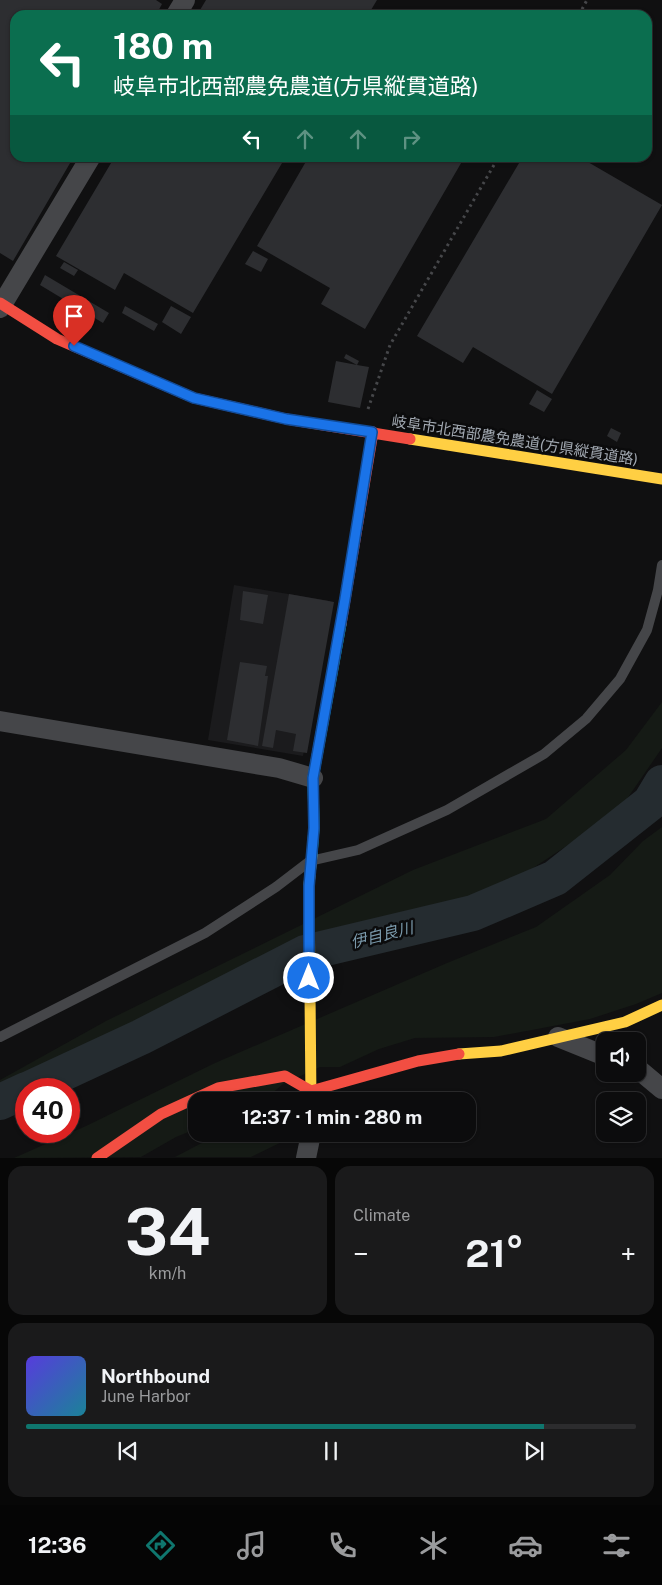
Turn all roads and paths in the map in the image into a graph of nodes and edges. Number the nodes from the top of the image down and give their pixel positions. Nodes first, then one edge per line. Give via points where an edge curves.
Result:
1 (88, 162) edge
2 (496, 162) edge
3 (1, 305) edge
4 (360, 431) junction
5 (372, 432) junction
6 (662, 479) edge
7 (662, 564) edge
8 (0, 721) edge
9 (313, 778) junction
10 (310, 861) junction
11 (662, 1005) edge
12 (558, 1036) junction
13 (0, 1037) edge
14 (596, 1052) edge
15 (646, 1076) edge
16 (662, 1089) edge
17 (209, 1092) edge
18 (306, 1092) edge
19 (311, 1092) edge
20 (323, 1092) edge
21 (188, 1102) edge
22 (309, 1142) edge
23 (97, 1158) edge
24 (306, 1158) edge

1 - 3 street
2 - 4 path via 390,345
3 - 4 street, 岐阜市北西部農免農道(方県縦貫道路) via 57,339 194,398 286,419
4 - 5 street, 岐阜市北西部農免農道(方県縦貫道路)
5 - 6 street, 岐阜市北西部農免農道(方県縦貫道路)
5 - 9 street
7 - 10 lane via 647,630 620,679 586,719 544,754 447,810 358,850
8 - 9 street via 279,768
9 - 10 street via 314,828
10 - 13 lane via 205,933
10 - 19 street
11 - 12 street via 626,1022
12 - 14 street
12 - 20 street via 500,1051 470,1052 418,1061
15 - 16 street
17 - 18 street via 285,1076
21 - 23 street via 161,1114
22 - 24 street

